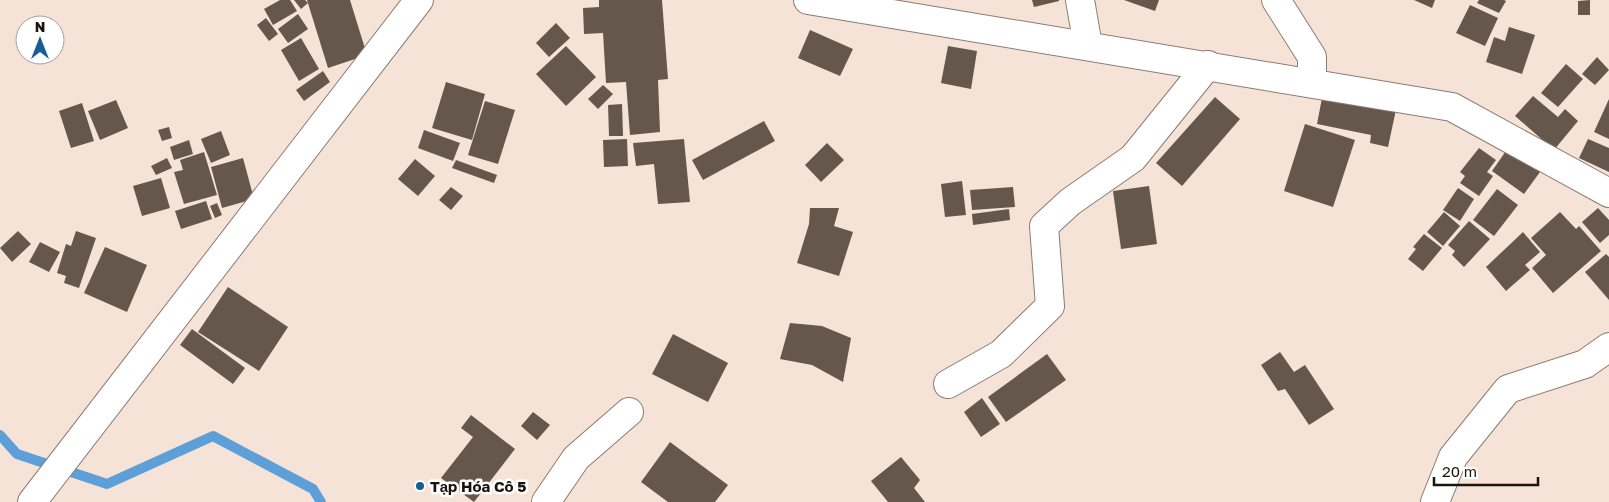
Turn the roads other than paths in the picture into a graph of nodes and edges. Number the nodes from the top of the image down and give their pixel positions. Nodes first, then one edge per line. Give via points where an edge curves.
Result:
1 (419, 0) edge
2 (808, 0) edge
3 (1080, 0) edge
4 (1276, 0) edge
5 (1088, 46) junction
6 (1208, 65) junction
7 (1312, 83) junction
8 (1609, 193) edge
9 (1609, 347) edge
10 (948, 384) dead end
11 (629, 412) dead end
12 (38, 494) edge
13 (546, 502) edge
14 (1435, 502) edge

1 - 12 street
2 - 5 street
3 - 5 street
4 - 7 street via 1312,57
5 - 6 street
6 - 7 street
6 - 10 street via 1133,158 1070,202 1044,226 1050,306 1000,354
7 - 8 street via 1452,107
9 - 14 street via 1584,364 1508,389 1453,457
11 - 13 street via 576,458

